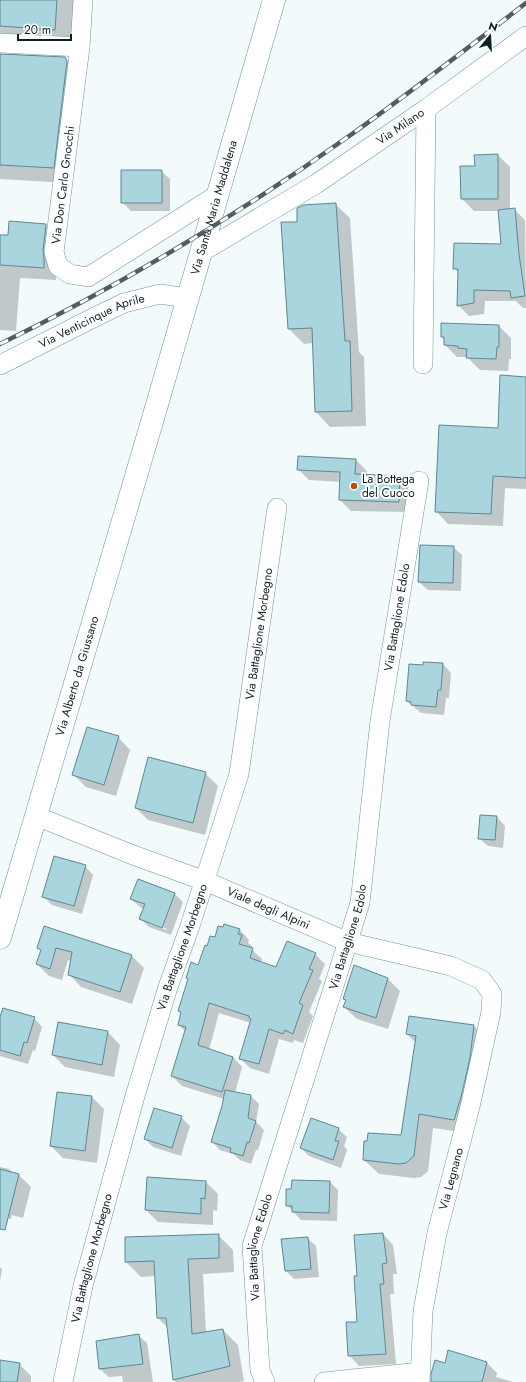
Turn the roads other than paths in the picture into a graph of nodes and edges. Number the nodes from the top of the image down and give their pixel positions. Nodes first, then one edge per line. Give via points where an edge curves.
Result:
1 (83, 0) edge
2 (274, 0) edge
3 (526, 36) edge
4 (0, 42) edge
5 (80, 47) junction
6 (426, 109) junction
7 (217, 195) junction
8 (200, 253) junction
9 (187, 298) junction
10 (423, 364) dead end
11 (0, 365) edge
12 (154, 415) joint
13 (419, 481) dead end
14 (277, 508) dead end
15 (36, 816) junction
16 (205, 881) junction
17 (0, 938) edge
18 (348, 942) junction
19 (482, 980) joint
20 (420, 1377) edge
21 (63, 1382) edge
22 (265, 1382) edge
23 (324, 1382) edge

1 - 5 street, Via Don Carlo Gnocchi
2 - 7 street, Via Santa Maria Maddalena
3 - 6 street
4 - 5 street
5 - 7 street, Via Don Carlo Gnocchi via 54,252 58,266 70,274 88,277
6 - 8 street, Via Milano via 316,184
6 - 10 street, Via Milano
7 - 8 street, Via Santa Maria Maddalena
8 - 9 street, Via Santa Maria Maddalena
9 - 11 street, Via Venticinque Aprile via 160,294 124,304
9 - 12 street, Via Santa Maria Maddalena
12 - 15 street, Via Alberto da Giussano
13 - 18 street, Via Battaglione Edolo via 380,721 360,903
14 - 16 street, Via Battaglione Morbegno via 239,774
15 - 16 street, Viale degli Alpini
15 - 17 street, Via Alberto da Giussano
16 - 18 street, Viale degli Alpini
16 - 21 street, Via Battaglione Morbegno via 168,987 120,1150 83,1286
18 - 19 street, Viale degli Alpini via 451,966
18 - 22 street, Via Battaglione Edolo via 252,1246 260,1370
19 - 20 street, Via Legnano via 492,994 491,1012 470,1107 437,1233 423,1312
20 - 23 street

